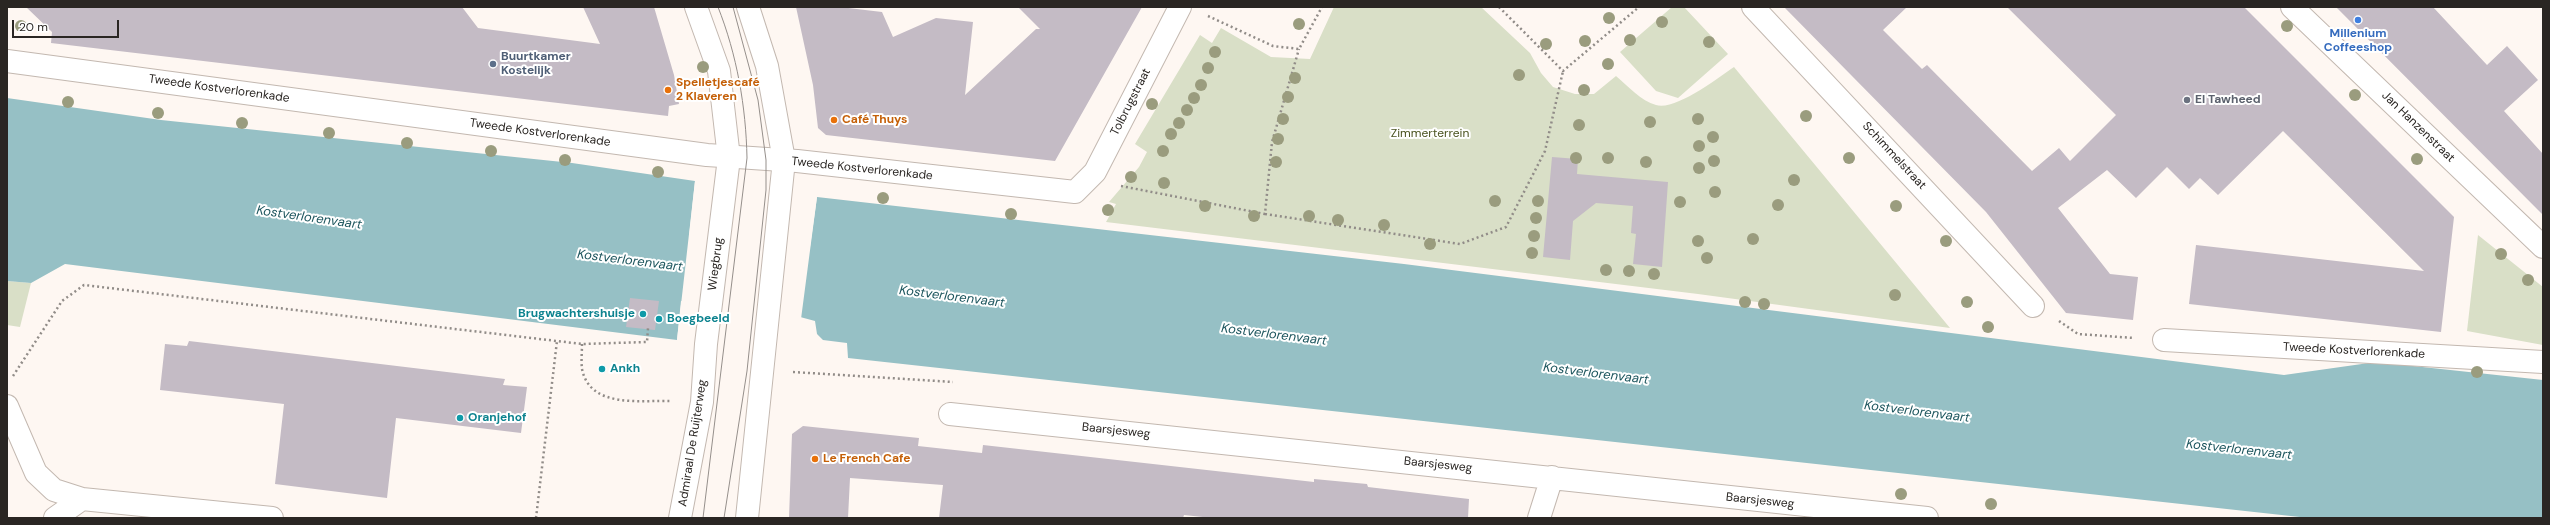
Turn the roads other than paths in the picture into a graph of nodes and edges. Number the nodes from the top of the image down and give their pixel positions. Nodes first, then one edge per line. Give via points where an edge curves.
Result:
1 (696, 7) edge
2 (748, 7) edge
3 (1180, 7) edge
4 (1753, 7) edge
5 (2292, 7) edge
6 (7, 61) edge
7 (729, 158) junction
8 (784, 160) junction
9 (1075, 192) joint
10 (2543, 247) edge
11 (2033, 306) road end
12 (2164, 340) road end
13 (706, 344) joint
14 (2543, 362) edge
15 (7, 406) edge
16 (950, 414) dead end
17 (1552, 477) junction
18 (82, 499) junction
19 (55, 518) edge
20 (272, 518) edge
21 (680, 518) edge
22 (747, 518) edge
23 (1540, 518) edge
24 (1927, 518) edge

1 - 7 street, Wiegbrug via 719,71
2 - 8 street via 767,66
3 - 9 street, Tolbrugstraat via 1095,172
4 - 11 street, Schimmelstraat
5 - 10 street, Jan Hanzenstraat
6 - 7 street, Tweede Kostverlorenkade
7 - 8 street, Tweede Kostverlorenkade
7 - 13 street, Wiegbrug
8 - 9 street, Tweede Kostverlorenkade
8 - 22 street
12 - 14 street, Tweede Kostverlorenkade
13 - 21 street, Admiraal De Ruijterweg via 702,402
15 - 18 street via 36,473 54,490
16 - 17 street, Baarsjesweg
17 - 23 street
17 - 24 street, Baarsjesweg
18 - 19 street
18 - 20 street

